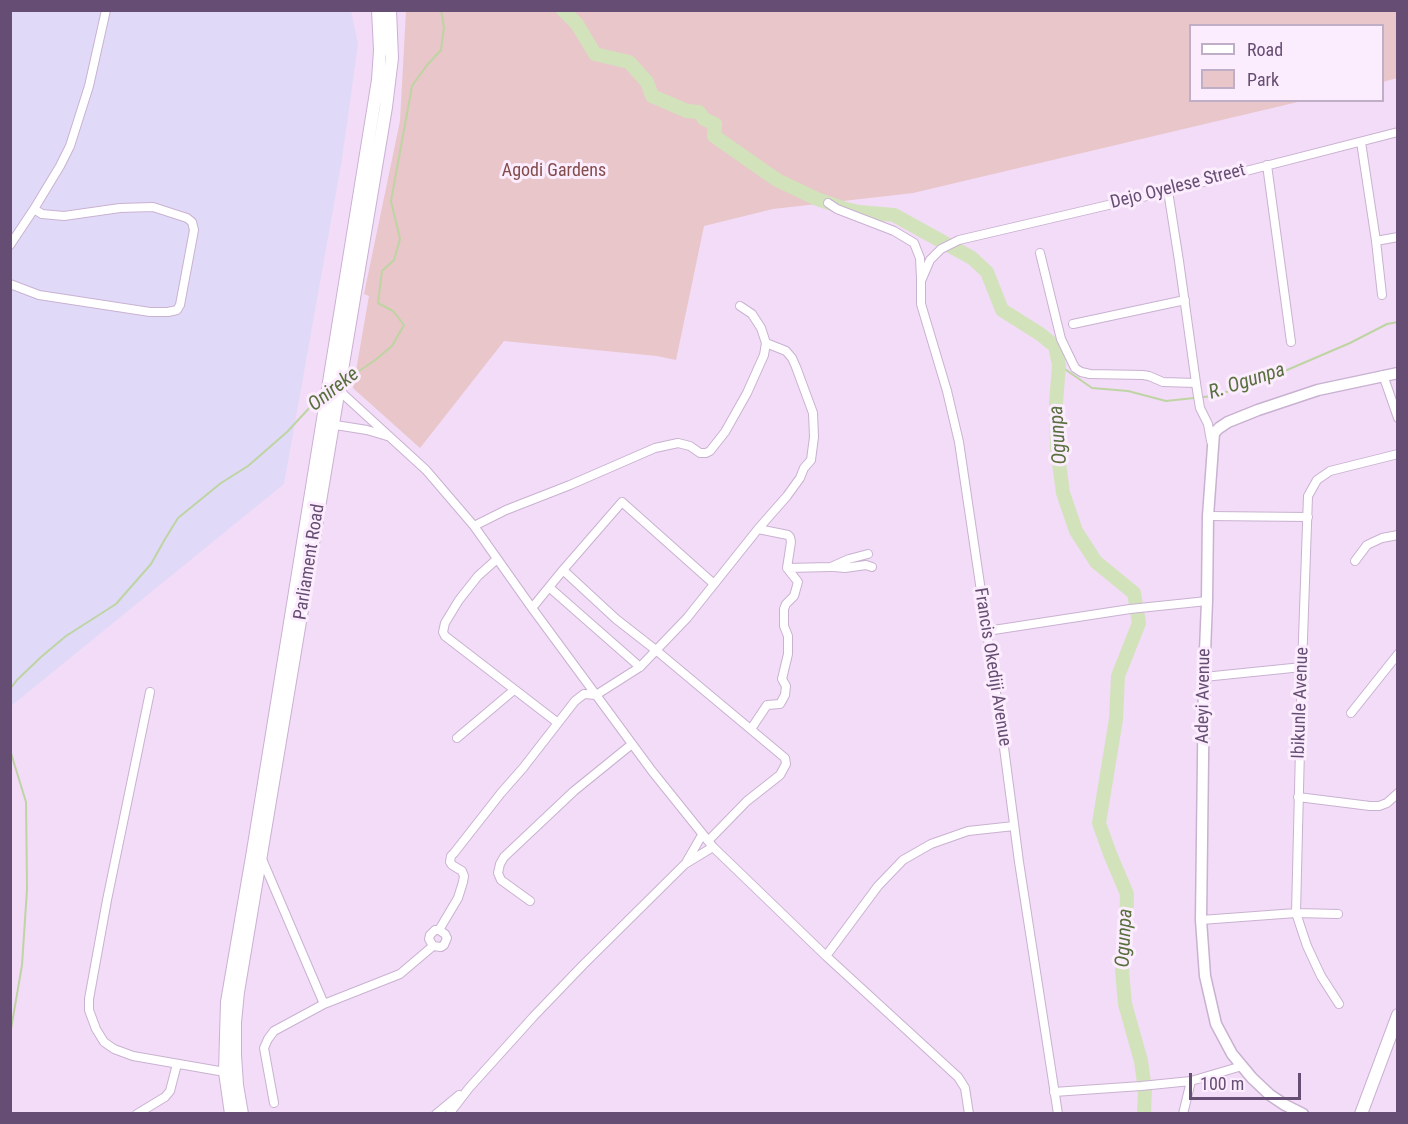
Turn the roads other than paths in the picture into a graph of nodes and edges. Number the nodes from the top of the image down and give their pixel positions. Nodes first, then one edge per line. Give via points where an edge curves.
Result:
1 (106, 10) edge
2 (378, 10) edge
3 (390, 10) edge
4 (1398, 132) edge
5 (1361, 142) junction
6 (1267, 165) junction
7 (1168, 191) junction
8 (828, 203) dead end
9 (34, 209) junction
10 (1398, 237) edge
11 (1376, 241) junction
12 (10, 245) edge
13 (1040, 253) dead end
14 (921, 280) junction
15 (10, 284) edge
16 (1382, 295) dead end
17 (1185, 300) junction
18 (740, 306) dead end
19 (1073, 324) dead end
20 (1291, 342) dead end
21 (766, 343) junction
22 (1398, 372) edge
23 (1383, 375) junction
24 (1197, 387) junction
25 (334, 390) junction
26 (1398, 418) edge
27 (327, 423) junction
28 (390, 437) junction
29 (1212, 451) junction
30 (1398, 454) edge
31 (1208, 516) junction
32 (1308, 517) junction
33 (474, 526) junction
34 (758, 529) junction
35 (1398, 535) edge
36 (868, 554) dead end
37 (497, 559) junction
38 (1355, 561) dead end
39 (831, 567) junction
40 (872, 567) dead end
41 (787, 568) junction
42 (563, 570) junction
43 (714, 584) junction
44 (549, 588) junction
45 (1207, 601) junction
46 (532, 609) junction
47 (987, 631) junction
48 (657, 651) junction
49 (1398, 654) edge
50 (640, 667) junction
51 (1302, 667) junction
52 (1204, 677) junction
53 (514, 690) junction
54 (150, 692) dead end
55 (596, 695) junction
56 (1351, 713) dead end
57 (558, 723) junction
58 (751, 729) junction
59 (457, 738) dead end
60 (632, 744) junction
61 (1398, 793) edge
62 (1298, 797) junction
63 (1014, 826) junction
64 (708, 841) junction
65 (257, 854) junction
66 (685, 864) junction
67 (530, 901) dead end
68 (1296, 913) junction
69 (1338, 914) dead end
70 (1201, 920) junction
71 (439, 930) junction
72 (433, 946) junction
73 (826, 956) junction
74 (324, 1004) junction
75 (1340, 1004) dead end
76 (1398, 1015) edge
77 (177, 1064) junction
78 (1242, 1066) junction
79 (225, 1072) junction
80 (1191, 1081) junction
81 (469, 1088) junction
82 (1054, 1092) junction
83 (274, 1103) dead end
84 (137, 1113) edge
85 (231, 1113) edge
86 (242, 1113) edge
87 (436, 1113) edge
88 (448, 1113) edge
89 (457, 1113) edge
90 (969, 1113) edge
91 (1058, 1113) edge
92 (1183, 1113) edge
93 (1303, 1113) edge
94 (1361, 1113) edge

1 - 9 street via 89,86 70,146
2 - 25 main road, Parliament Road via 378,80
3 - 25 main road, Parliament Road via 392,58 386,107
4 - 5 street, Dejo Oyelese Street
5 - 6 street, Dejo Oyelese Street
5 - 11 street
6 - 7 street, Dejo Oyelese Street
6 - 20 street
7 - 14 street, Dejo Oyelese Street via 959,240 930,260
7 - 17 street
8 - 14 street, Francis Okediji Avenue via 914,243 920,258
9 - 12 street
9 - 15 street via 42,214 64,216 153,207 187,218 194,230 180,305 177,310 150,312 57,299
10 - 11 street
11 - 16 street
13 - 24 street via 1061,339 1075,368 1090,374 1143,375
14 - 47 street, Francis Okediji Avenue via 921,304 959,442
17 - 19 street
17 - 24 street
18 - 21 street via 752,314
21 - 33 street via 747,393 710,451 700,453 678,443 655,448
21 - 34 street via 786,351 792,358 813,413 814,436 811,460 788,496
22 - 23 street, Adeyi Avenue
23 - 26 street
23 - 29 street, Adeyi Avenue via 1318,390 1227,422 1214,433
24 - 29 street
25 - 27 main road, Parliament Road
25 - 28 street via 340,389
27 - 28 street
27 - 65 main road, Parliament Road
28 - 33 street via 426,470
29 - 31 street, Adeyi Avenue
30 - 32 street, Ibikunle Avenue via 1330,471 1317,480 1308,496
31 - 32 street
31 - 45 street, Adeyi Avenue
32 - 51 street, Ibikunle Avenue
33 - 37 street
34 - 41 street via 790,537
34 - 43 street
35 - 38 street via 1367,545
36 - 39 street
37 - 46 street
37 - 53 street via 477,576 459,600 443,632
39 - 40 street
39 - 41 street
41 - 58 street via 798,582 784,609 788,636 782,679 785,695 780,704 767,705
42 - 43 street via 622,502
42 - 44 street
42 - 48 street
43 - 48 street
44 - 46 street
44 - 50 street
45 - 47 street
45 - 52 street, Adeyi Avenue
46 - 55 street
47 - 63 street, Francis Okediji Avenue
48 - 50 street
48 - 58 street
49 - 56 street
50 - 55 street
51 - 52 street
51 - 62 street, Ibikunle Avenue
52 - 70 street, Adeyi Avenue
53 - 57 street
53 - 59 street
54 - 77 street via 107,900 89,1010 104,1042 114,1049
55 - 57 street via 584,694
55 - 60 street
57 - 71 street via 451,856 450,862 464,876 458,898
58 - 64 street via 785,758 786,764 780,775 747,801
60 - 64 street
60 - 67 street via 574,791 504,857 498,873 501,880
61 - 62 street via 1379,806
62 - 68 street, Ibikunle Avenue
63 - 73 street via 968,831 931,844 903,860 878,886
63 - 82 street, Francis Okediji Avenue
64 - 66 street
64 - 66 street
64 - 73 street
65 - 74 street
65 - 79 main road, Parliament Road via 227,1002
65 - 86 main road, Parliament Road via 235,1022
66 - 81 street via 558,991
68 - 69 street
68 - 70 street
68 - 75 street, Ibikunle Avenue via 1321,976
70 - 78 street, Adeyi Avenue via 1205,976 1216,1024
71 - 72 street via 430,935
71 - 72 street via 446,941 441,947
72 - 74 street via 400,974
73 - 90 street via 958,1077 965,1088
74 - 83 street via 274,1031 268,1039 264,1048
76 - 94 main road
77 - 79 street
77 - 84 street via 170,1091
78 - 80 street
78 - 93 street, Adeyi Avenue via 1270,1095
79 - 85 main road, Parliament Road
80 - 82 street
80 - 92 street
81 - 87 street
81 - 88 street
81 - 89 street
82 - 91 street, Francis Okediji Avenue

